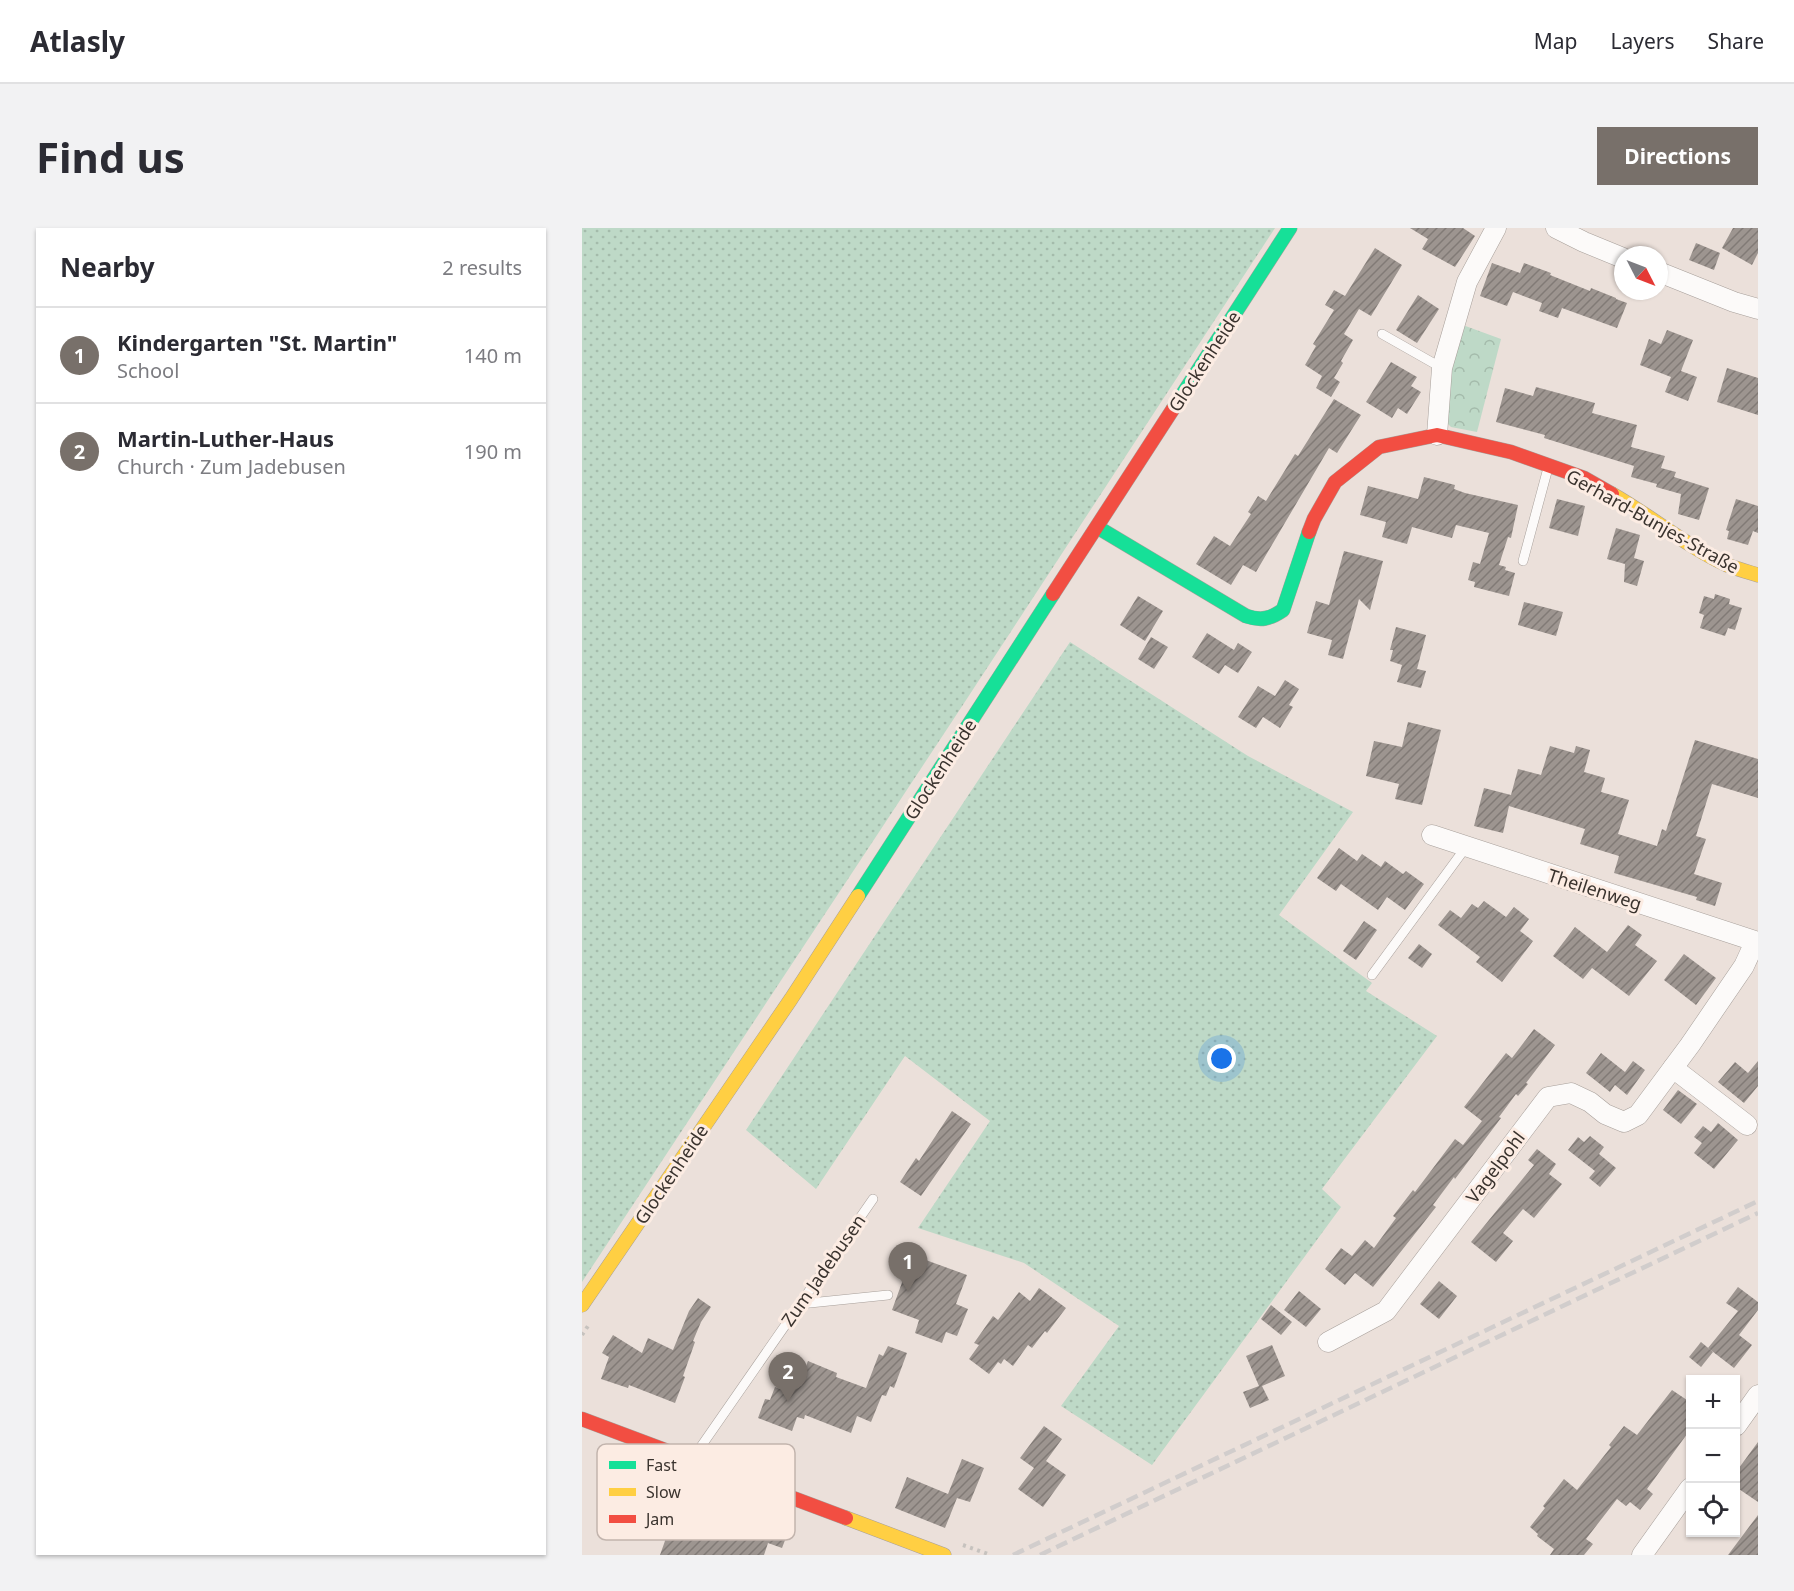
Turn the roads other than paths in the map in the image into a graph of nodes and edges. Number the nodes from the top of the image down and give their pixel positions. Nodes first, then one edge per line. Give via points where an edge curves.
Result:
1 (1290, 228) edge
2 (1496, 228) edge
3 (1556, 228) edge
4 (1614, 254) edge
5 (1668, 276) edge
6 (1758, 309) edge
7 (1382, 334) dead end
8 (1442, 368) junction
9 (1437, 435) junction
10 (1549, 465) junction
11 (1097, 527) junction
12 (1523, 561) dead end
13 (1758, 575) edge
14 (1432, 835) dead end
15 (1466, 847) junction
16 (1757, 942) edge
17 (1372, 975) dead end
18 (1673, 1068) junction
19 (1747, 1125) dead end
20 (873, 1199) dead end
21 (888, 1295) dead end
22 (800, 1304) junction
23 (582, 1305) edge
24 (1328, 1342) dead end
25 (1758, 1395) edge
26 (582, 1419) edge
27 (1740, 1420) edge
28 (649, 1444) edge
29 (703, 1444) edge
30 (1686, 1494) edge
31 (795, 1499) edge
32 (944, 1555) edge
33 (1642, 1555) edge

1 - 11 street, Glockenheide
2 - 8 street via 1467,282
3 - 4 street
5 - 6 street
7 - 8 lane
8 - 9 street
9 - 10 street, Gerhard-Bunjes-Straße
9 - 11 street, Gerhard-Bunjes-Straße via 1379,447 1335,482 1314,519 1283,610 1272,618 1260,621 1246,616
10 - 12 lane, Gerhard-Bunjes-Straße
10 - 13 street, Gerhard-Bunjes-Straße via 1584,478 1728,565
11 - 23 street, Glockenheide via 791,999
14 - 15 street, Theilenweg
15 - 16 street, Theilenweg
15 - 17 lane
16 - 18 street, Vagelpohl
18 - 19 street
18 - 24 street, Vagelpohl via 1638,1115 1624,1122 1571,1093 1548,1097 1386,1311
20 - 22 lane, Zum Jadebusen
21 - 22 lane
22 - 29 lane, Zum Jadebusen
25 - 27 street
26 - 28 street
30 - 33 street
31 - 32 street

